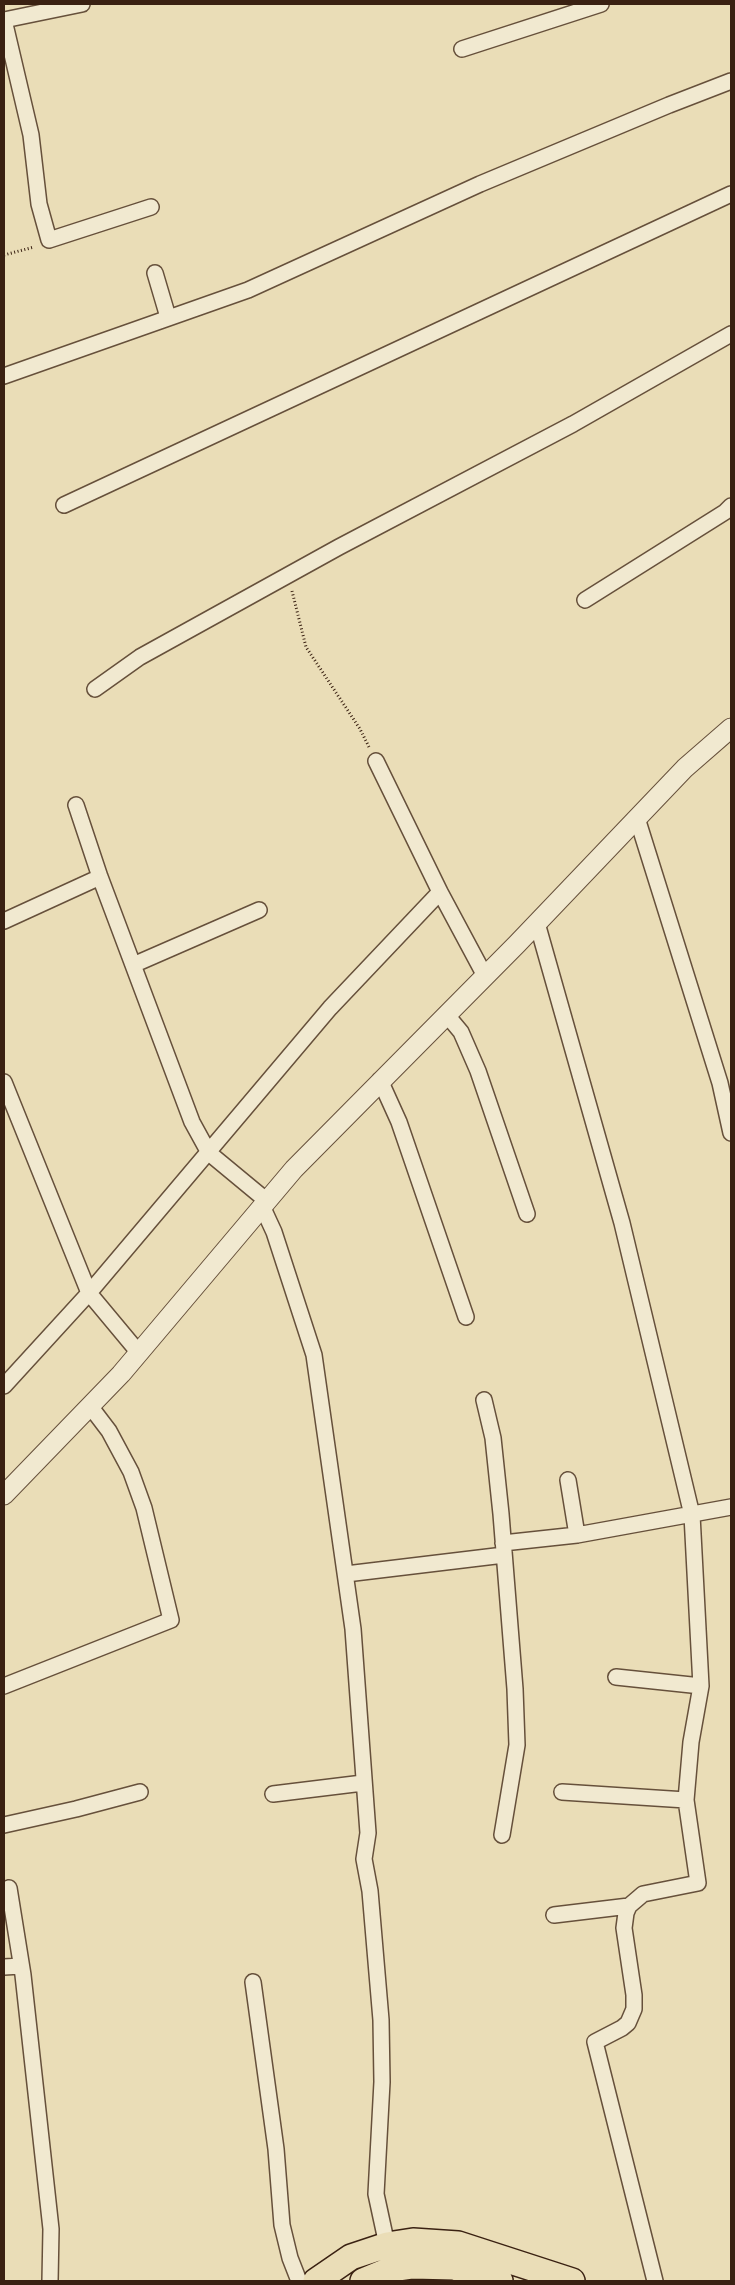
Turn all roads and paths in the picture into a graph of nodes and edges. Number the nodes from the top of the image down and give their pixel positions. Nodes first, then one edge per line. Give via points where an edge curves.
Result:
1 (82, 4) edge
2 (601, 4) edge
3 (4, 20) edge
4 (462, 49) dead end
5 (731, 81) edge
6 (731, 194) edge
7 (151, 207) dead end
8 (49, 240) junction
9 (4, 255) edge
10 (155, 273) dead end
11 (168, 316) junction
12 (731, 334) edge
13 (4, 376) edge
14 (64, 505) dead end
15 (731, 506) edge
16 (288, 576) junction
17 (585, 600) dead end
18 (95, 689) dead end
19 (731, 728) edge
20 (376, 761) joint
21 (76, 806) dead end
22 (637, 818) junction
23 (100, 877) junction
24 (440, 892) junction
25 (259, 910) dead end
26 (4, 921) edge
27 (537, 923) junction
28 (133, 965) junction
29 (485, 976) junction
30 (446, 1014) junction
31 (380, 1080) junction
32 (4, 1082) edge
33 (731, 1133) edge
34 (209, 1154) junction
35 (264, 1204) junction
36 (527, 1214) dead end
37 (89, 1293) junction
38 (466, 1317) dead end
39 (139, 1353) junction
40 (4, 1386) edge
41 (484, 1400) dead end
42 (90, 1406) junction
43 (568, 1480) dead end
44 (4, 1496) edge
45 (731, 1507) edge
46 (692, 1515) junction
47 (577, 1534) junction
48 (504, 1549) junction
49 (346, 1574) junction
50 (616, 1677) dead end
51 (4, 1686) edge
52 (701, 1686) junction
53 (363, 1783) junction
54 (140, 1792) dead end
55 (562, 1792) dead end
56 (273, 1794) dead end
57 (686, 1800) junction
58 (4, 1825) edge
59 (502, 1835) dead end
60 (9, 1888) dead end
61 (629, 1906) junction
62 (554, 1915) dead end
63 (21, 1966) junction
64 (4, 1967) edge
65 (253, 1982) dead end
66 (386, 2245) junction
67 (397, 2275) edge
68 (50, 2281) edge
69 (299, 2281) edge
70 (316, 2281) edge
71 (363, 2281) edge
72 (500, 2281) edge
73 (572, 2281) edge
74 (654, 2281) edge

1 - 3 street
2 - 4 street
3 - 8 street via 31,135 39,204
5 - 11 street via 480,184 248,290
6 - 14 street
7 - 8 street
8 - 9 path
10 - 11 street
11 - 13 street
12 - 16 street via 573,424
15 - 17 street
16 - 18 street via 140,657
16 - 20 path via 306,648 360,729
19 - 22 street via 685,768
20 - 24 street
21 - 23 street
22 - 27 street
22 - 33 street via 720,1083
23 - 26 street
23 - 28 street
24 - 29 street
24 - 34 street via 330,1008
25 - 28 street
27 - 29 street
27 - 46 street via 622,1223
28 - 34 street via 192,1122
29 - 30 street
30 - 31 street
30 - 36 street via 461,1032 478,1071
31 - 35 street
31 - 38 street via 399,1122
32 - 37 street
34 - 35 street
34 - 37 street
35 - 39 street
35 - 49 street via 314,1355
37 - 39 street
37 - 40 street
39 - 42 street
41 - 48 street via 493,1438
42 - 44 street
42 - 51 street via 109,1431 131,1472 144,1508 171,1620
43 - 47 street
45 - 46 street
46 - 47 street
46 - 52 street
47 - 48 street
48 - 49 street
48 - 59 street via 517,1745
49 - 53 street via 353,1629
50 - 52 street
52 - 57 street via 691,1742
53 - 56 street
53 - 66 street via 368,1833 364,1859 370,1891 381,2020 382,2082 376,2194
54 - 58 street
55 - 57 street
57 - 61 street via 698,1883 643,1894
60 - 63 street
61 - 62 street
61 - 74 street via 624,1928 634,2009 628,2023 596,2042
63 - 64 street
63 - 68 street via 51,2229
65 - 69 street via 276,2149 282,2225
66 - 70 highway via 351,2257
66 - 73 highway via 412,2241 458,2244
67 - 71 highway via 392,2269
67 - 72 highway via 454,2266

